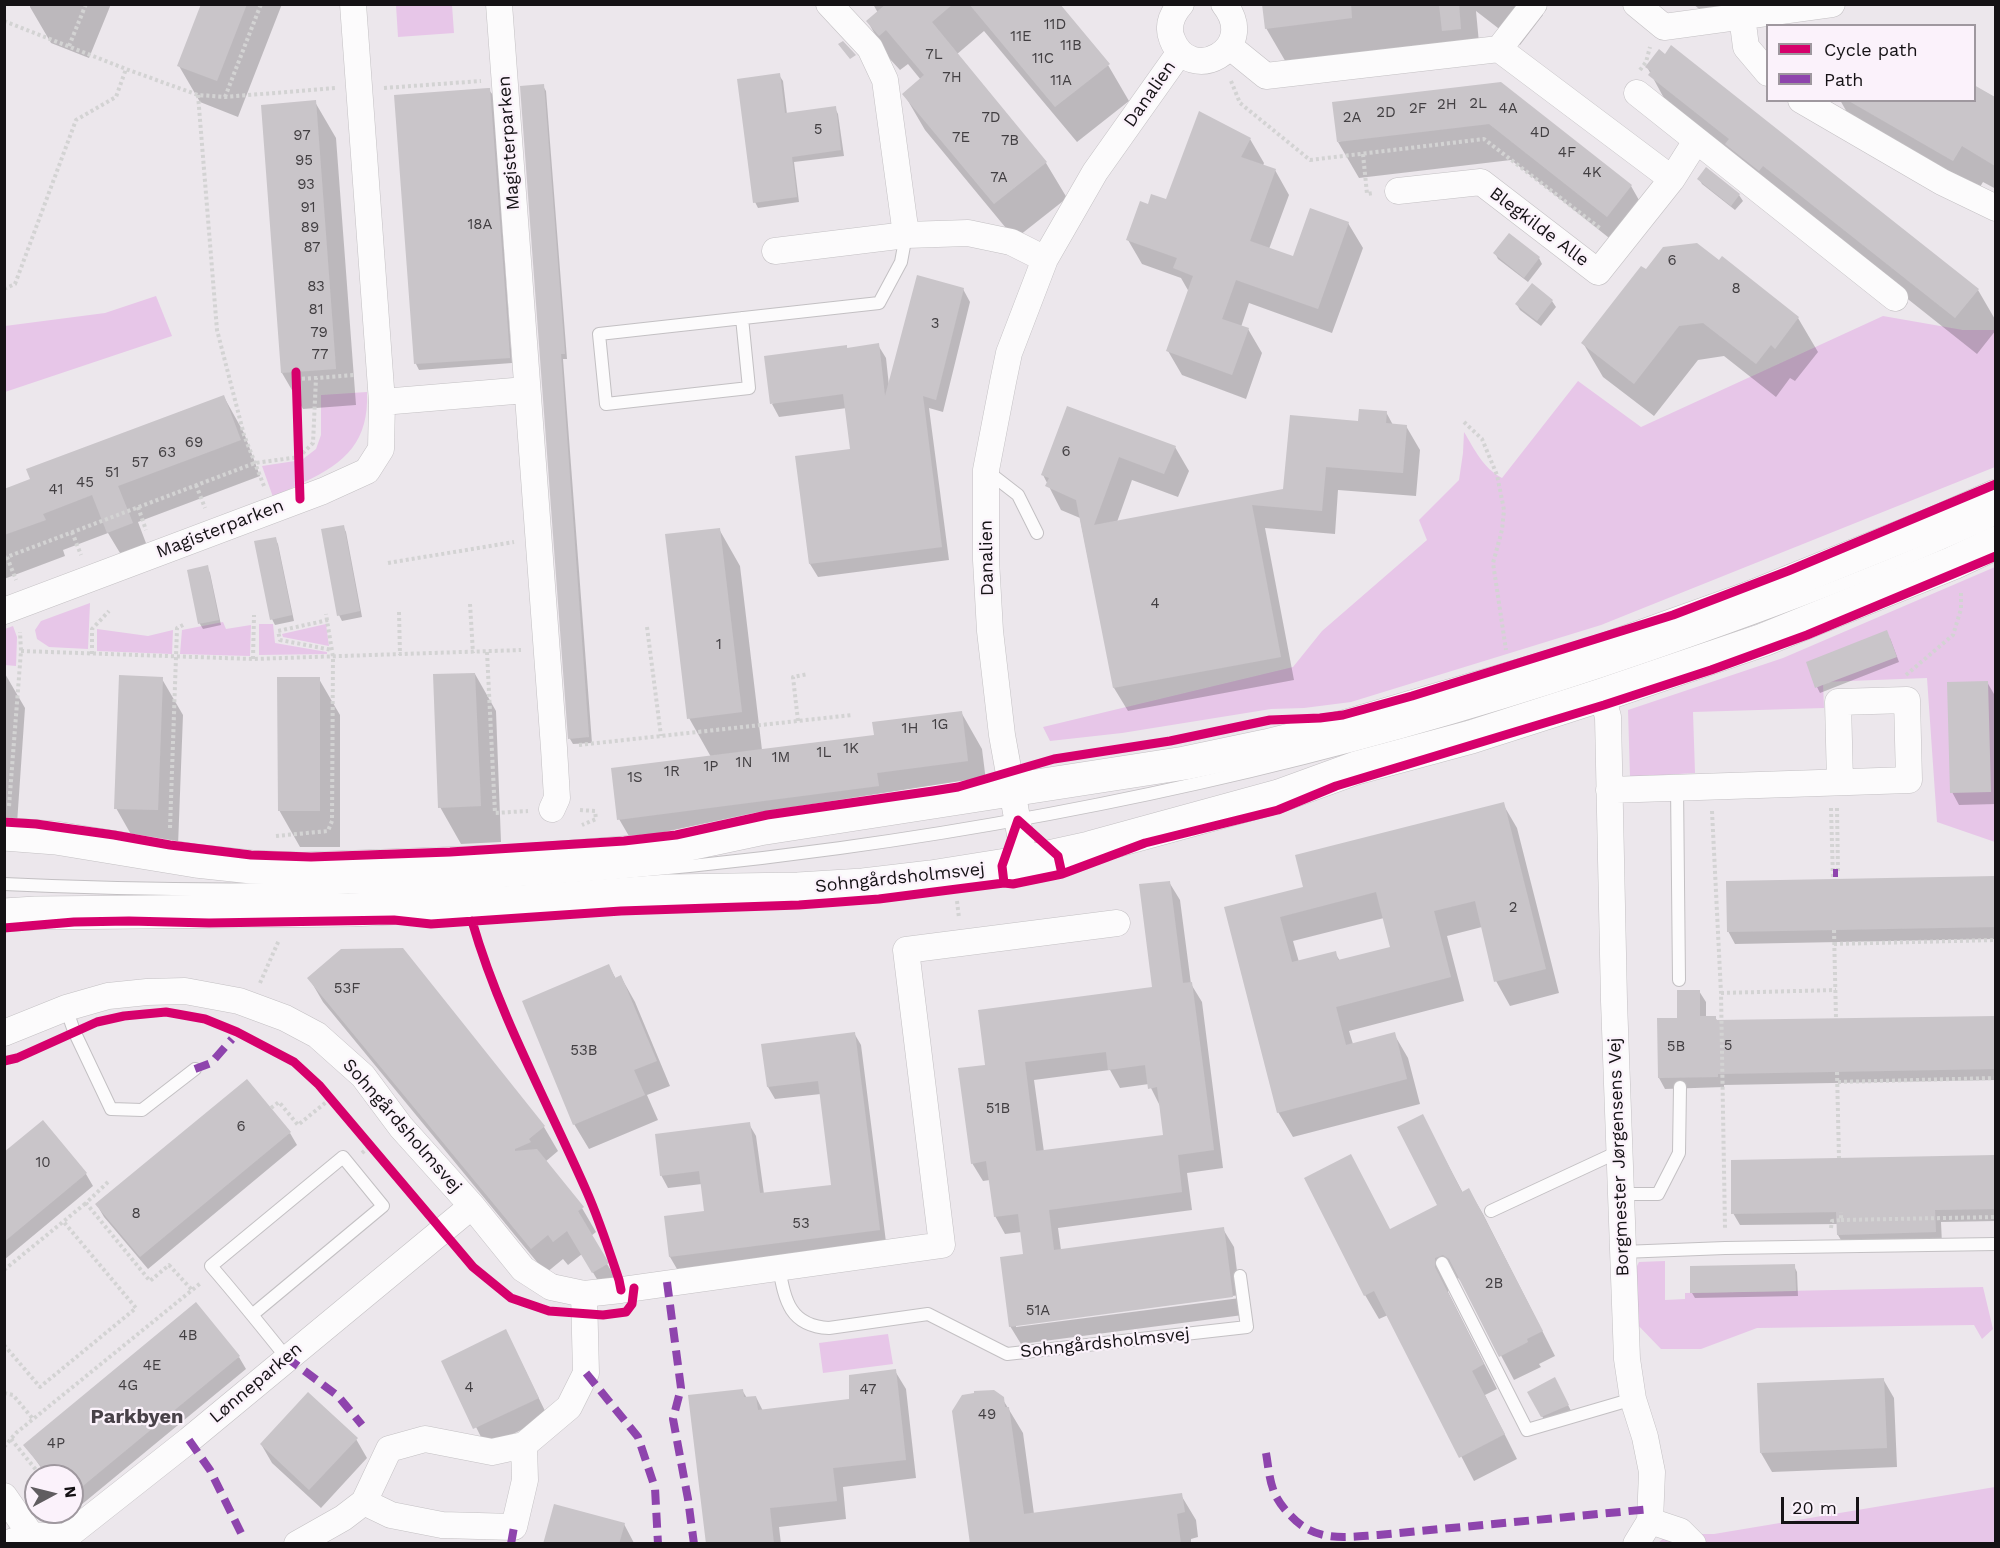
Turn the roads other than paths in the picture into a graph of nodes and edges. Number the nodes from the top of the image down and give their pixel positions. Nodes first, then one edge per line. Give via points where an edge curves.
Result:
1 (353, 4) edge
2 (499, 4) edge
3 (830, 4) edge
4 (1224, 4) edge
5 (1534, 4) edge
6 (1636, 4) edge
7 (1832, 4) edge
8 (1179, 5) edge
9 (1742, 16) junction
10 (1499, 49) junction
11 (1224, 51) junction
12 (1180, 52) junction
13 (1766, 72) edge
14 (1637, 93) road end
15 (1804, 102) edge
16 (1696, 141) junction
17 (1672, 179) junction
18 (1398, 191) dead end
19 (1995, 208) edge
20 (906, 235) junction
21 (776, 251) dead end
22 (1045, 259) junction
23 (1895, 298) dead end
24 (742, 318) junction
25 (526, 390) junction
26 (382, 402) junction
27 (986, 470) junction
28 (1995, 496) edge
29 (1995, 519) edge
30 (1038, 533) dead end
31 (1995, 543) edge
32 (7, 610) edge
33 (1602, 694) junction
34 (1836, 782) junction
35 (1677, 786) junction
36 (1609, 790) junction
37 (1015, 805) junction
38 (552, 809) road end
39 (7, 820) edge
40 (4, 856) edge
41 (1025, 862) junction
42 (252, 867) junction
43 (4, 884) edge
44 (4, 915) edge
45 (1117, 922) dead end
46 (1679, 980) dead end
47 (66, 1008) junction
48 (4, 1033) edge
49 (195, 1069) dead end
50 (1680, 1087) dead end
51 (1620, 1151) junction
52 (1622, 1194) junction
53 (472, 1206) junction
54 (1491, 1210) dead end
55 (1995, 1244) edge
56 (1622, 1252) junction
57 (1442, 1263) dead end
58 (779, 1268) junction
59 (1240, 1276) dead end
60 (584, 1294) junction
61 (252, 1316) junction
62 (286, 1358) junction
63 (1633, 1399) junction
64 (524, 1446) junction
65 (4, 1496) edge
66 (364, 1502) junction
67 (1650, 1521) junction
68 (31, 1535) junction
69 (5, 1544) edge
70 (297, 1544) edge
71 (1636, 1544) edge
72 (1693, 1544) edge

1 - 26 street, Magisterparken
2 - 25 street, Magisterparken
3 - 20 street via 870,48 885,80
4 - 11 street via 1235,32
5 - 10 street
6 - 9 street via 1664,27
7 - 9 street
8 - 12 street via 1170,34
9 - 13 street via 1746,47
10 - 11 street via 1266,76
10 - 17 street
11 - 12 street via 1210,60 1199,61
12 - 22 street, Danalien via 1095,172
14 - 16 street
15 - 19 street via 1942,182
16 - 17 street, Blegkilde Alle
16 - 23 street
17 - 18 street, Blegkilde Alle via 1598,272 1481,182
20 - 21 street
20 - 22 street via 968,233 1011,242
20 - 24 lane via 901,262 879,303
22 - 27 street, Danalien via 1009,353
24 - 24 lane via 599,334 606,404 749,388
25 - 26 street
25 - 38 street, Magisterparken via 554,748 557,798
26 - 32 street, Magisterparken via 381,449 367,471
27 - 30 lane via 1018,495
27 - 37 street, Danalien via 990,631
28 - 37 street via 1749,598 1590,655 1343,727
29 - 37 lane via 1753,619 1462,716 1217,780
31 - 33 street, Sohngårdsholmsvej via 1763,640
33 - 36 street, Borgmester Jørgensens Vej via 1608,717
33 - 41 street, Sohngårdsholmsvej via 1471,737 1356,768 1279,796
34 - 34 street via 1909,780 1907,700 1838,702
34 - 35 street
35 - 36 street
35 - 46 lane
36 - 51 street, Borgmester Jørgensens Vej
37 - 41 street, Danalien
37 - 42 street via 759,829 660,850 375,867
37 - 43 lane via 924,837 748,860 518,881 267,890 122,890
39 - 42 street via 56,838
40 - 42 street via 142,867
41 - 44 street, Sohngårdsholmsvej via 931,877 798,889 669,891 350,910
45 - 58 street, Sohngårdsholmsvej via 906,950 942,1245
47 - 48 street, Sohngårdsholmsvej
47 - 49 lane via 111,1109 142,1110
47 - 53 street, Sohngårdsholmsvej via 108,996 185,991 239,1001 285,1018 317,1035 363,1076 401,1127
50 - 52 lane via 1679,1153 1658,1194
51 - 52 street, Borgmester Jørgensens Vej
51 - 54 lane
52 - 56 street, Borgmester Jørgensens Vej
53 - 60 street, Sohngårdsholmsvej via 523,1269 551,1287
53 - 62 street, Lønneparken
55 - 56 lane
56 - 63 street, Borgmester Jørgensens Vej
57 - 63 lane via 1527,1430
58 - 59 lane, Sohngårdsholmsvej via 791,1309 814,1327 928,1314 1007,1354 1247,1327
58 - 60 street, Sohngårdsholmsvej
60 - 64 street via 586,1373 569,1407
61 - 61 lane via 384,1206 343,1157 211,1266
61 - 62 lane
62 - 68 street, Lønneparken via 66,1537
63 - 67 street, Borgmester Jørgensens Vej via 1653,1472
64 - 66 street via 492,1452 425,1439 389,1449
64 - 66 street via 525,1480 514,1527 442,1525 391,1515
65 - 68 street
66 - 70 street
67 - 71 street, Borgmester Jørgensens Vej
67 - 72 street via 1680,1531
68 - 69 street, Lønneparken

